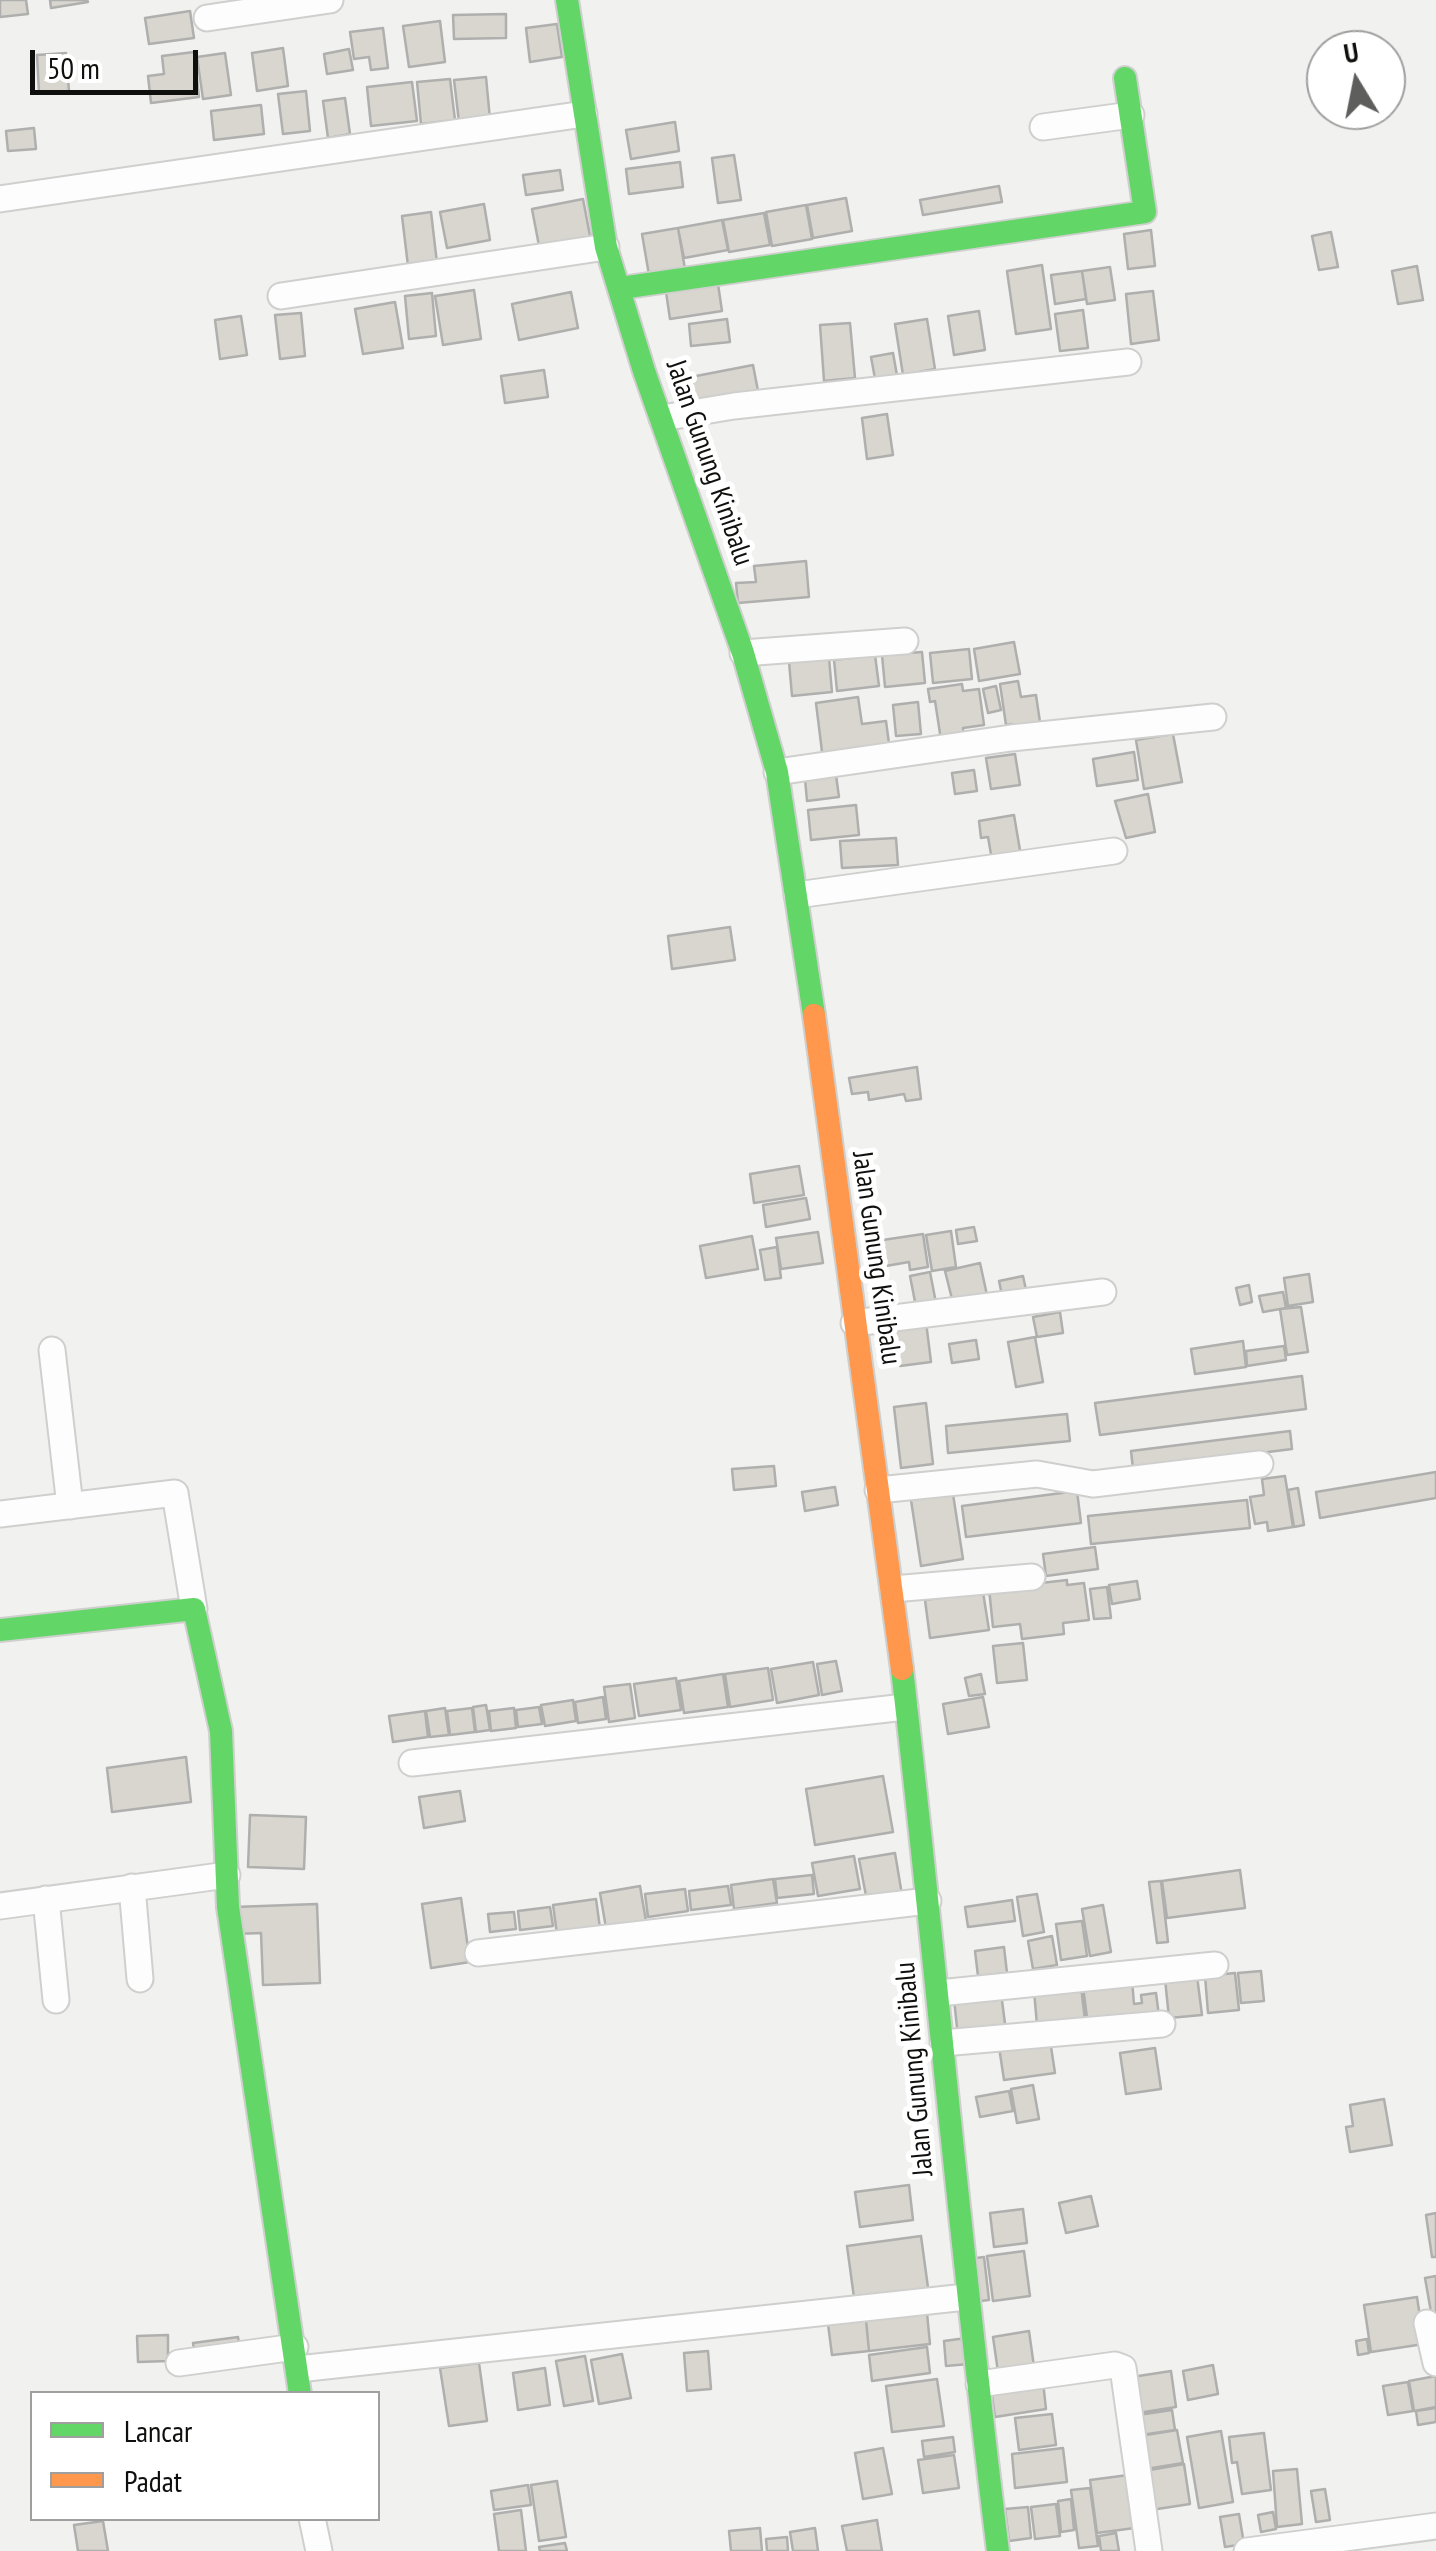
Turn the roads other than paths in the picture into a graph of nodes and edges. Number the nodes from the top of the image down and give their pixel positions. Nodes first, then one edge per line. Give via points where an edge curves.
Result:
1 (330, 0) edge
2 (567, 0) edge
3 (207, 18) dead end
4 (1125, 78) dead end
5 (584, 114) junction
6 (1131, 115) junction
7 (1044, 127) dead end
8 (0, 199) edge
9 (606, 247) junction
10 (621, 288) junction
11 (282, 296) dead end
12 (1128, 362) dead end
13 (662, 418) junction
14 (906, 641) dead end
15 (742, 653) junction
16 (1212, 717) dead end
17 (777, 772) junction
18 (1114, 851) dead end
19 (798, 896) junction
20 (1103, 1292) dead end
21 (854, 1323) junction
22 (52, 1350) dead end
23 (1260, 1464) dead end
24 (878, 1490) junction
25 (70, 1506) junction
26 (0, 1514) edge
27 (1032, 1577) dead end
28 (892, 1589) junction
29 (194, 1609) junction
30 (0, 1630) edge
31 (905, 1707) junction
32 (412, 1763) dead end
33 (227, 1875) junction
34 (132, 1888) junction
35 (46, 1899) junction
36 (928, 1901) junction
37 (0, 1906) edge
38 (478, 1952) dead end
39 (1216, 1965) dead end
40 (140, 1980) dead end
41 (940, 1993) junction
42 (56, 2000) dead end
43 (1162, 2024) dead end
44 (943, 2044) junction
45 (966, 2297) junction
46 (1427, 2323) dead end
47 (179, 2363) dead end
48 (1436, 2363) edge
49 (297, 2370) edge
50 (979, 2384) junction
51 (313, 2521) edge
52 (1436, 2526) edge
53 (1349, 2544) edge
54 (319, 2551) edge
55 (998, 2551) edge
56 (1149, 2551) edge
57 (1247, 2551) edge

1 - 3 street
2 - 5 street, Jalan Gunung Kinibalu
4 - 6 street
5 - 8 street
5 - 9 street, Jalan Gunung Kinibalu
6 - 7 street
6 - 10 street via 1145,212
9 - 10 street, Jalan Gunung Kinibalu
9 - 11 street
10 - 13 street, Jalan Gunung Kinibalu
12 - 13 street
13 - 15 street, Jalan Gunung Kinibalu
14 - 15 street
15 - 17 street, Jalan Gunung Kinibalu
16 - 17 street
17 - 19 street, Jalan Gunung Kinibalu
18 - 19 street
19 - 21 street, Jalan Gunung Kinibalu
20 - 21 street
21 - 24 street, Jalan Gunung Kinibalu
22 - 25 street
23 - 24 street via 1093,1484 1037,1474
24 - 28 street, Jalan Gunung Kinibalu
25 - 26 street
25 - 29 street via 175,1493
27 - 28 street
28 - 31 street, Jalan Gunung Kinibalu
29 - 30 street
29 - 33 street via 221,1731
31 - 32 street
31 - 36 street, Jalan Gunung Kinibalu
33 - 34 street
33 - 49 street
34 - 35 street
34 - 40 street
35 - 37 street
35 - 42 street
36 - 38 street
36 - 41 street, Jalan Gunung Kinibalu
39 - 41 street
41 - 44 street, Jalan Gunung Kinibalu
43 - 44 street
44 - 45 street, Jalan Gunung Kinibalu
45 - 49 street
45 - 50 street, Jalan Gunung Kinibalu
46 - 48 street
47 - 49 street
50 - 55 street, Jalan Gunung Kinibalu
50 - 56 street via 1122,2368
51 - 54 street
52 - 53 street
53 - 57 street

